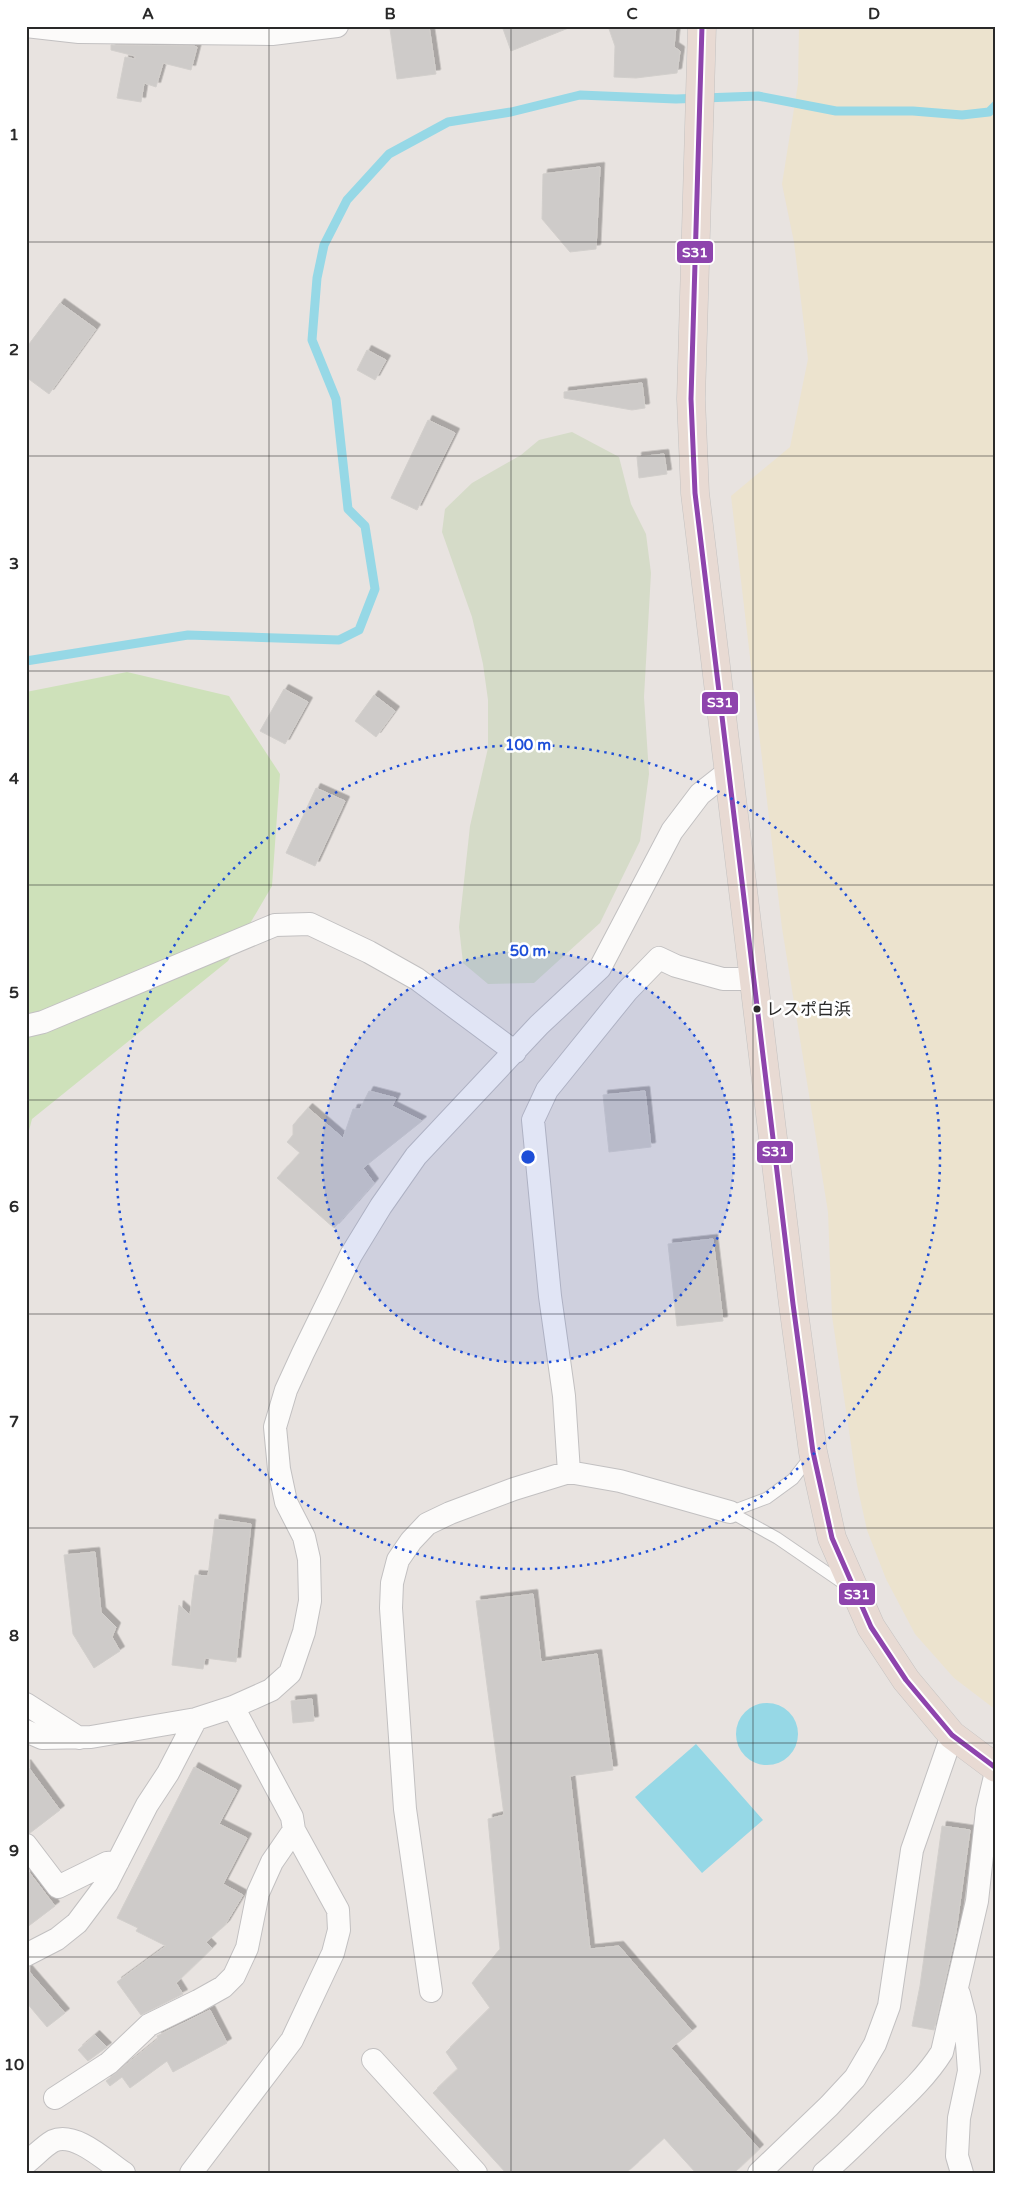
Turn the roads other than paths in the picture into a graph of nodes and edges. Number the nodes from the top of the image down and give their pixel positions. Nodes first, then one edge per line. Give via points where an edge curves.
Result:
1 (26, 26) edge
2 (337, 26) edge
3 (702, 26) edge
4 (728, 772) junction
5 (754, 979) junction
6 (26, 1026) edge
7 (515, 1052) junction
8 (813, 1452) junction
9 (569, 1472) junction
10 (730, 1512) junction
11 (853, 1590) junction
12 (26, 1704) edge
13 (233, 1707) junction
14 (196, 1718) junction
15 (26, 1731) edge
16 (952, 1734) junction
17 (79, 1738) junction
18 (996, 1768) edge
19 (996, 1772) edge
20 (294, 1830) junction
21 (26, 1845) edge
22 (118, 1862) junction
23 (26, 1955) edge
24 (958, 1987) junction
25 (431, 1991) dead end
26 (373, 2060) dead end
27 (55, 2098) dead end
28 (26, 2163) edge
29 (124, 2173) edge
30 (191, 2173) edge
31 (476, 2173) edge
32 (759, 2173) edge
33 (824, 2173) edge
34 (962, 2173) edge

1 - 2 street via 79,32 272,34
3 - 4 highway via 691,399 695,493
4 - 5 highway
4 - 7 street via 700,794 672,831 600,968
5 - 8 highway
5 - 9 street via 723,979 659,958 627,991 547,1090 534,1120 550,1296 564,1396
6 - 7 street via 43,1022 275,925 310,924 417,979
7 - 13 street via 416,1156 381,1206 351,1255 286,1390 275,1427 279,1469 286,1502 304,1537 309,1559 310,1601 304,1632 290,1673 272,1690
8 - 10 lane via 793,1479 768,1498
8 - 11 highway via 832,1538
9 - 10 street via 620,1481
9 - 25 street via 514,1489 427,1524 398,1560 391,1608 405,1809
10 - 11 lane via 777,1538
11 - 16 highway via 871,1627 906,1680
12 - 17 street
13 - 14 street
13 - 20 street via 292,1817
14 - 17 street
14 - 22 street
15 - 17 street via 42,1738
16 - 18 highway
16 - 32 street via 912,1850 889,2006 875,2044 855,2078
19 - 24 street via 977,1901
20 - 27 street via 272,1862 258,1893 248,1948 234,1976 223,1987 149,2025 108,2063
20 - 30 street via 338,1910 339,1930 333,1953 292,2040
21 - 22 street via 58,1887 106,1863
22 - 23 street via 107,1883 76,1923 57,1939
24 - 33 street via 942,2052 932,2067
24 - 34 street via 965,2017 968,2071 959,2118 957,2156
26 - 31 street
28 - 29 street via 52,2142 70,2138

